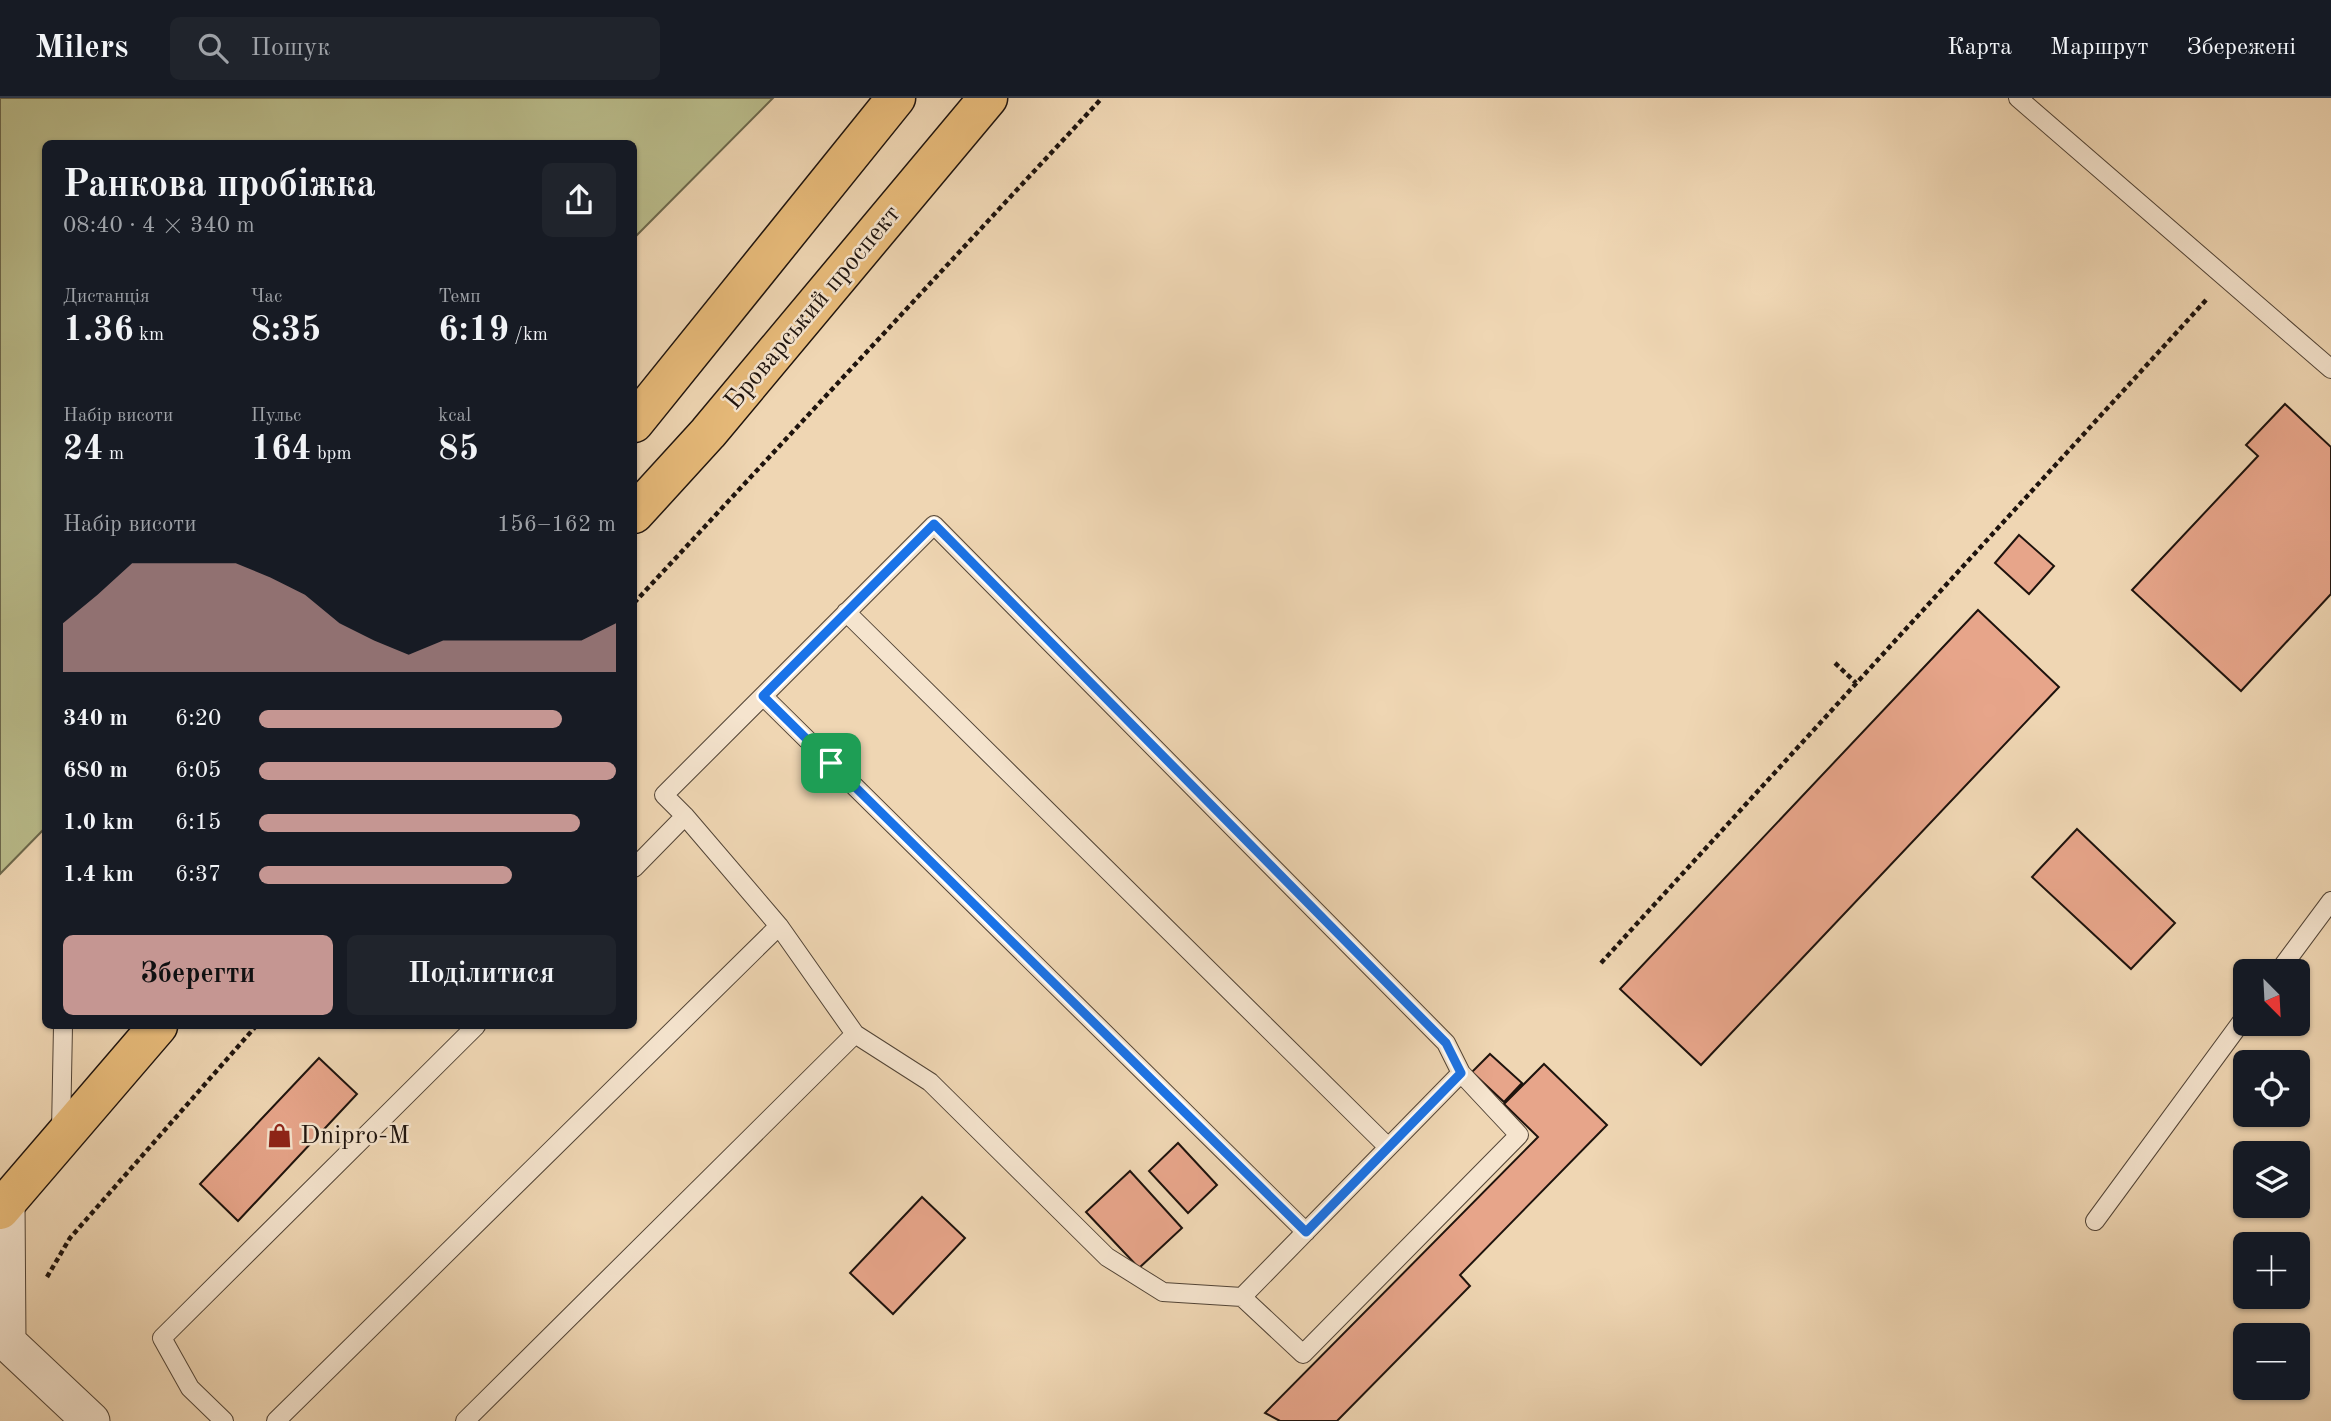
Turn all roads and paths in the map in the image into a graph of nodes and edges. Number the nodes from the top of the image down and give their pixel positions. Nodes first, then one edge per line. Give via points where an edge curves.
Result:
1 (896, 98) edge
2 (988, 98) edge
3 (1101, 98) edge
4 (2018, 98) edge
5 (2226, 279) junction
6 (2331, 369) edge
7 (637, 419) edge
8 (637, 511) edge
9 (637, 600) edge
10 (846, 612) junction
11 (1835, 663) dead end
12 (1856, 683) junction
13 (763, 696) junction
14 (685, 816) junction
15 (637, 865) edge
16 (2331, 901) edge
17 (779, 926) junction
18 (2288, 959) edge
19 (1601, 963) dead end
20 (63, 1029) edge
21 (155, 1029) edge
22 (253, 1029) edge
23 (473, 1029) edge
24 (2233, 1033) edge
25 (855, 1034) junction
26 (1461, 1073) junction
27 (60, 1142) junction
28 (1388, 1147) junction
29 (2, 1206) edge
30 (2095, 1221) dead end
31 (1306, 1232) junction
32 (42, 1284) dead end
33 (1242, 1297) junction
34 (2, 1345) edge
35 (91, 1421) edge
36 (224, 1421) edge
37 (276, 1421) edge
38 (465, 1421) edge

1 - 7 main road
2 - 8 main road, Броварський проспект via 708,433
3 - 9 path
4 - 5 lane
5 - 6 lane
5 - 12 path
10 - 13 lane
10 - 26 lane via 934,524 1446,1043
10 - 28 lane
11 - 12 path
12 - 19 path
13 - 14 lane via 664,795
13 - 31 lane
14 - 15 lane
14 - 17 lane
16 - 18 lane
17 - 25 lane
17 - 37 lane
20 - 27 lane
21 - 27 main road
22 - 32 path via 70,1238
23 - 36 lane via 163,1338 190,1388
24 - 30 lane
25 - 33 lane via 930,1082 1107,1257 1163,1292
25 - 38 lane
26 - 28 lane
26 - 33 lane via 1519,1135 1303,1354
27 - 29 main road
28 - 31 lane
29 - 34 street
31 - 33 lane
34 - 35 street

